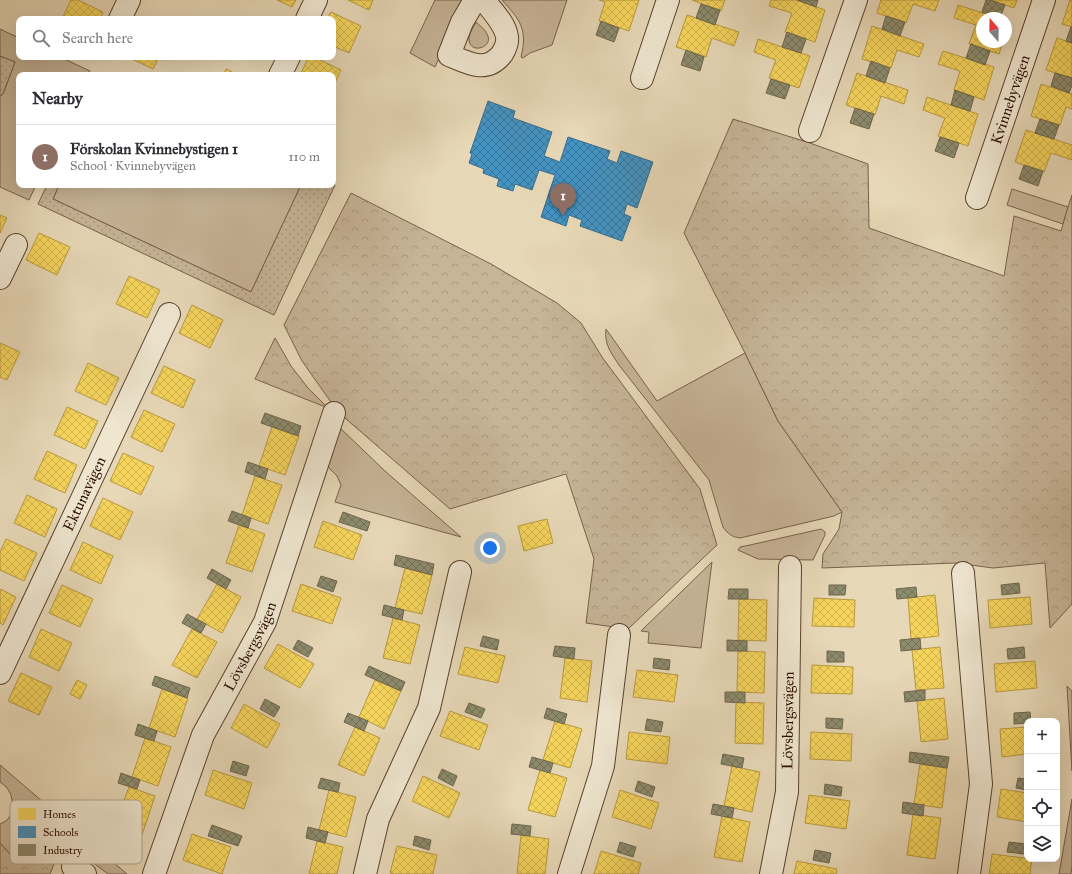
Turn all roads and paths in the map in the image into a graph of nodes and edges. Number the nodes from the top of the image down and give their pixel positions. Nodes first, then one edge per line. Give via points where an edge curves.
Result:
1 (129, 0) edge
2 (316, 0) edge
3 (474, 0) edge
4 (484, 0) edge
5 (668, 0) edge
6 (856, 0) edge
7 (1044, 0) edge
8 (121, 16) edge
9 (308, 16) edge
10 (288, 60) edge
11 (282, 72) edge
12 (642, 78) dead end
13 (810, 131) dead end
14 (977, 198) dead end
15 (16, 245) dead end
16 (0, 278) edge
17 (169, 314) dead end
18 (334, 413) dead end
19 (790, 567) dead end
20 (460, 572) dead end
21 (963, 573) dead end
22 (619, 635) dead end
23 (0, 673) edge
24 (154, 874) edge
25 (365, 874) edge
26 (569, 874) edge
27 (771, 874) edge
28 (969, 874) edge

1 - 8 street
2 - 9 street
3 - 4 street via 449,55 470,64 486,66 502,54 506,48 507,37 503,26
5 - 12 street
6 - 13 street
7 - 14 street, Kvinnebyvägen
10 - 11 street
15 - 16 street
17 - 23 street, Ektunavägen
18 - 24 street, Lövsbergsvägen via 265,622 203,735
19 - 27 street, Lövsbergsvägen via 787,792
20 - 25 street via 429,708 378,819
21 - 28 street via 981,784
22 - 26 street via 603,766

